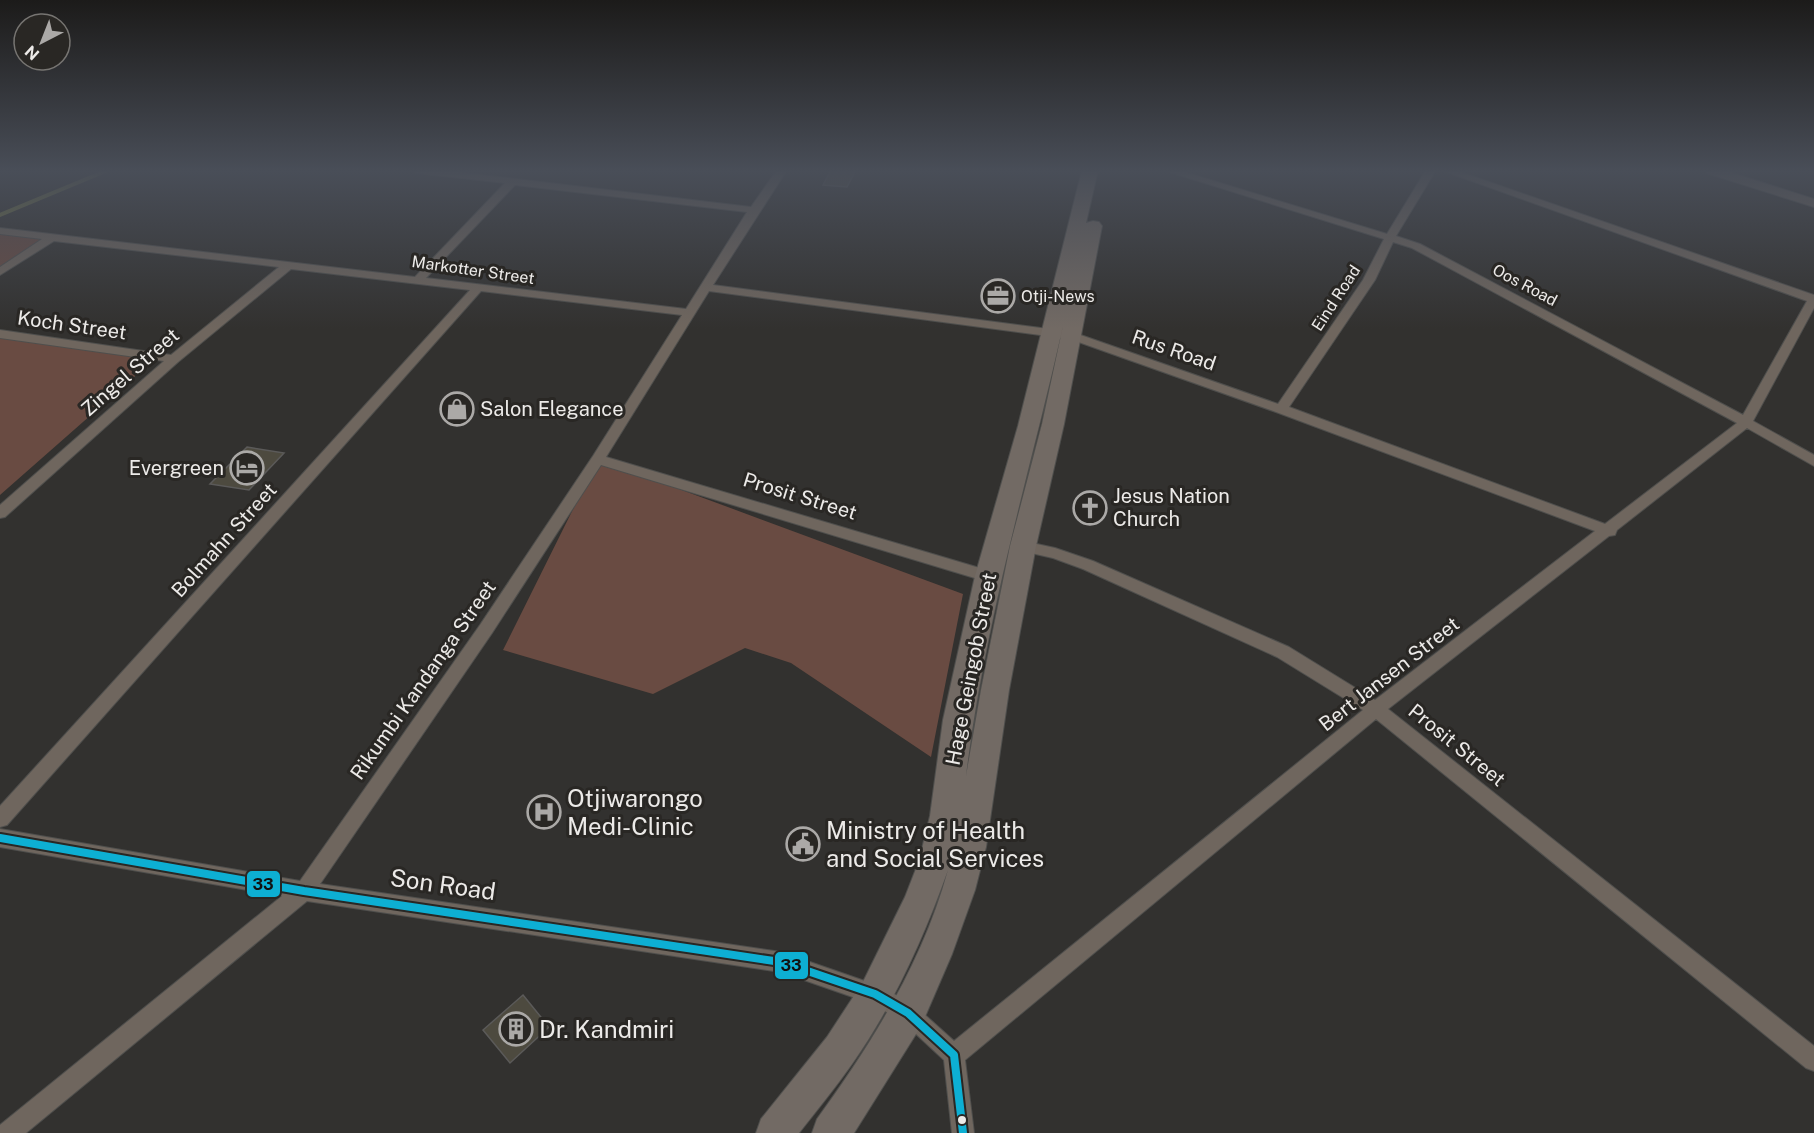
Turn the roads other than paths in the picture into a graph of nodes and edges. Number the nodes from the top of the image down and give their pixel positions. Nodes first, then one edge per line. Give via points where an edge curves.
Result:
1 (473, 223) edge
2 (746, 223) edge
3 (1081, 223) edge
4 (1090, 223) edge
5 (1343, 223) edge
6 (1399, 223) edge
7 (1597, 223) edge
8 (0, 231) edge
9 (52, 237) junction
10 (1390, 237) junction
11 (289, 265) junction
12 (0, 272) edge
13 (419, 279) junction
14 (706, 287) junction
15 (478, 288) junction
16 (1814, 299) edge
17 (691, 313) junction
18 (0, 334) edge
19 (1061, 335) junction
20 (174, 359) junction
21 (1281, 409) junction
22 (1746, 422) junction
23 (598, 459) junction
24 (1814, 461) edge
25 (0, 513) edge
26 (1610, 531) junction
27 (1023, 546) junction
28 (988, 576) junction
29 (1376, 709) junction
30 (0, 819) edge
31 (0, 838) edge
32 (304, 891) junction
33 (875, 994) junction
34 (908, 1013) junction
35 (954, 1055) junction
36 (1814, 1060) edge
37 (788, 1128) edge
38 (8, 1133) edge
39 (831, 1133) edge
40 (963, 1133) edge

1 - 13 street
2 - 14 street, Rikumbi Kandanga Street
3 - 19 highway, Hage Geingob Street
4 - 19 highway, Hage Geingob Street
5 - 10 street, Oos Road
6 - 10 street, Eind Road
7 - 16 street
8 - 9 street, Markotter Street
9 - 11 street, Markotter Street
9 - 12 street
10 - 21 street, Eind Road via 1369,280
10 - 22 street, Oos Road via 1439,257
11 - 13 street, Markotter Street
11 - 20 street, Zingel Street
13 - 15 street, Markotter Street
14 - 17 street, Rikumbi Kandanga Street
14 - 19 street, Rus Road
15 - 17 street, Markotter Street
15 - 30 street, Bolmahn Street
16 - 22 street, Bert Jansen Street
17 - 23 street, Rikumbi Kandanga Street
18 - 20 street, Koch Street
19 - 21 street, Rus Road
19 - 27 highway, Hage Geingob Street via 1053,424
19 - 28 highway, Hage Geingob Street via 1029,426
20 - 25 street, Zingel Street
21 - 26 street, Rus Road
22 - 24 street, Oos Road
22 - 26 street, Bert Jansen Street
23 - 28 street, Prosit Street
23 - 32 street, Rikumbi Kandanga Street via 486,629
26 - 29 street, Bert Jansen Street
27 - 29 street, Prosit Street via 1088,565 1283,652
27 - 34 highway, Hage Geingob Street via 994,690 970,847 959,890
28 - 33 highway, Hage Geingob Street via 958,720 946,816 935,861 919,904
29 - 35 street, Bert Jansen Street
29 - 36 street, Prosit Street
31 - 32 street, Son Road
32 - 33 street, Son Road via 781,962
32 - 38 street, Rikumbi Kandanga Street
33 - 34 street, Son Road
33 - 37 highway, Hage Geingob Street
34 - 35 street
34 - 39 highway, Hage Geingob Street
35 - 40 street

